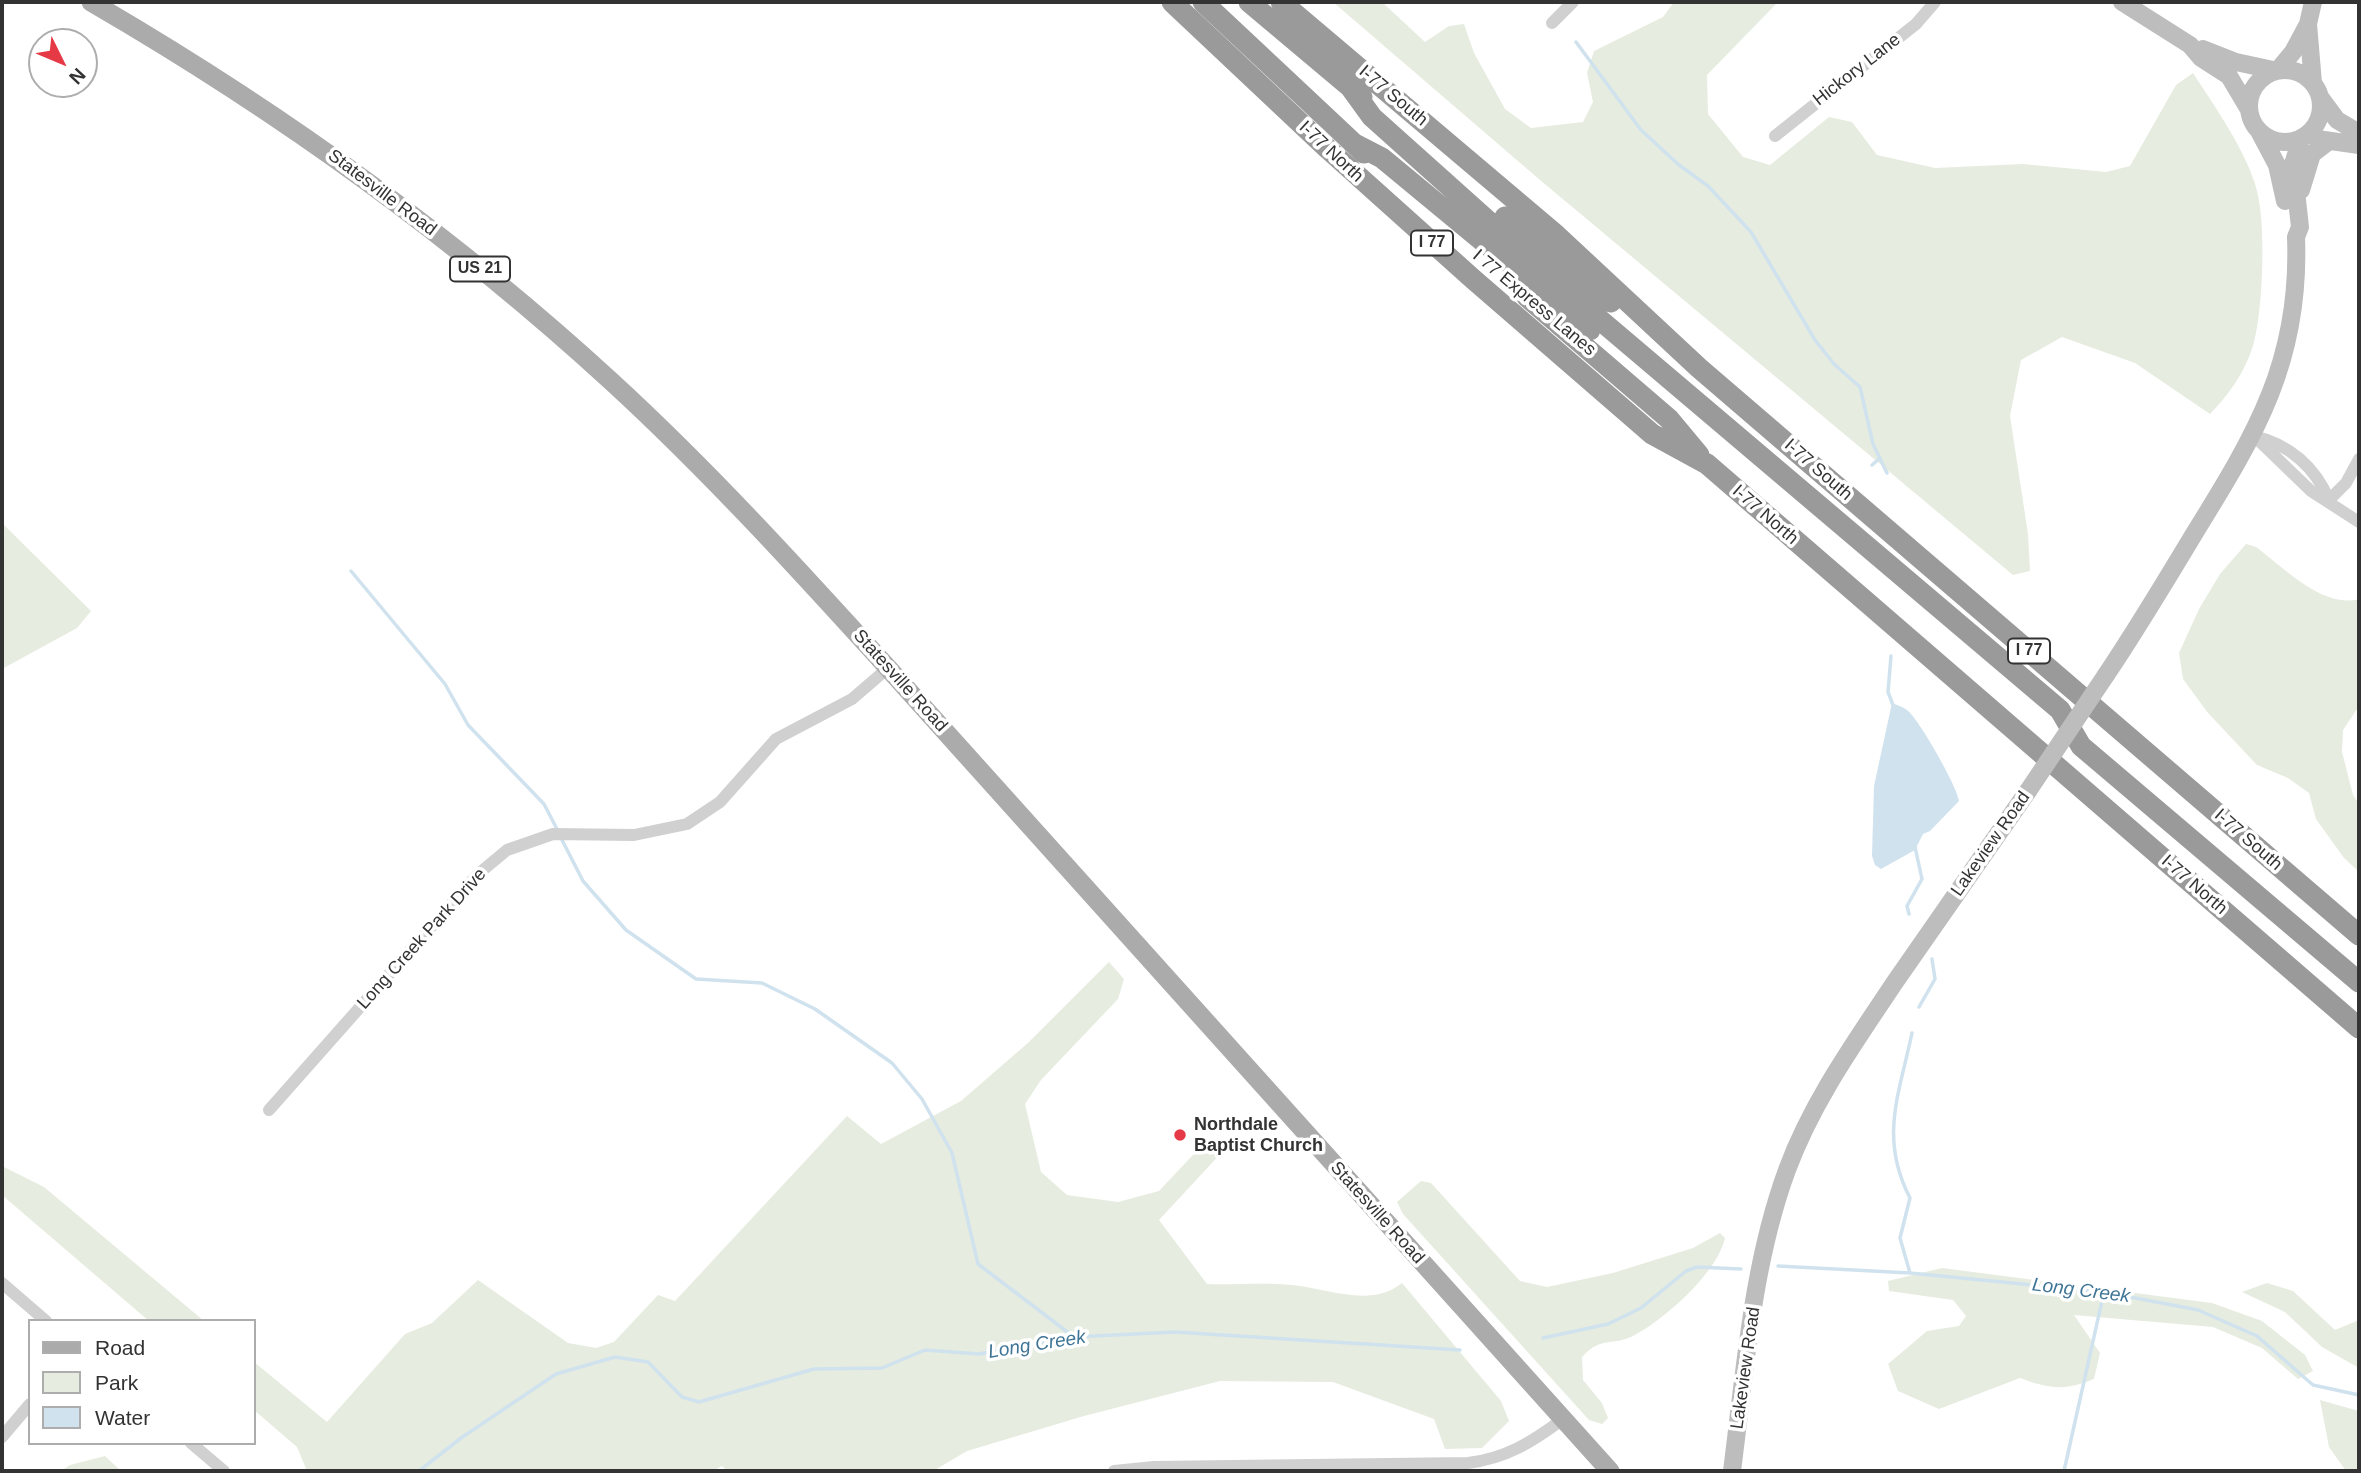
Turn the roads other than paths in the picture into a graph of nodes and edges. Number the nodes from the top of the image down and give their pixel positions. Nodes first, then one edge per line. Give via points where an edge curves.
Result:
1 (91, 2) edge
2 (1172, 2) edge
3 (1203, 2) edge
4 (1249, 2) edge
5 (1281, 2) edge
6 (1573, 2) edge
7 (1935, 2) edge
8 (2122, 2) edge
9 (2313, 2) edge
10 (1552, 23) dead end
11 (2308, 24) junction
12 (2190, 45) junction
13 (2276, 70) junction
14 (1351, 88) junction
15 (2317, 90) junction
16 (2248, 108) junction
17 (2258, 130) junction
18 (2359, 133) edge
19 (1775, 136) dead end
20 (2304, 138) junction
21 (2329, 141) junction
22 (1353, 143) junction
23 (2359, 145) edge
24 (2298, 211) junction
25 (2296, 237) junction
26 (1699, 368) junction
27 (2254, 436) junction
28 (2359, 459) edge
29 (1707, 464) junction
30 (2329, 500) junction
31 (2359, 522) edge
32 (888, 668) junction
33 (2032, 695) junction
34 (2071, 728) junction
35 (2109, 761) junction
36 (2359, 935) edge
37 (2359, 963) edge
38 (2359, 982) edge
39 (2359, 1028) edge
40 (269, 1110) dead end
41 (2, 1283) edge
42 (44, 1319) edge
43 (28, 1406) edge
44 (1563, 1419) junction
45 (2, 1437) edge
46 (193, 1445) edge
47 (1231, 1469) edge
48 (224, 1471) edge
49 (1114, 1471) edge
50 (1610, 1471) edge
51 (1732, 1471) edge

1 - 32 main road, Statesville Road / US 21 via 320,147 554,330 726,492
2 - 29 highway, I-77 North / I 77 via 1472,279 1652,434
3 - 22 highway, I 77 Express Lanes / I 77
4 - 14 highway, I 77
5 - 26 highway, I-77 South / I 77 via 1554,233
6 - 10 street
7 - 19 street, Hickory Lane via 1916,23
8 - 12 main road
9 - 11 main road
11 - 13 main road via 2293,52
11 - 15 main road
12 - 13 main road
12 - 16 main road via 2235,83
13 - 15 main road via 2299,72
13 - 16 main road via 2255,84
14 - 26 highway, I 77 via 1566,269
14 - 33 highway via 1372,117 1548,275
15 - 18 main road via 2337,120
15 - 20 main road via 2320,117
16 - 17 main road
17 - 20 main road via 2281,142
17 - 25 main road, Lakeview Road via 2277,165 2289,229
20 - 21 main road
20 - 24 main road, Lakeview Road via 2293,164
21 - 23 main road
21 - 24 main road via 2308,161
22 - 29 highway, I 77 Express Lanes / I 77 via 1669,419
22 - 33 highway via 1382,158
24 - 25 main road, Lakeview Road
25 - 27 main road, Lakeview Road via 2288,341
26 - 36 highway, I-77 South / I 77
27 - 30 street via 2287,448 2321,481
27 - 34 main road, Lakeview Road, bridge
28 - 30 street via 2346,483
29 - 39 highway, I-77 North / I 77
30 - 31 street
32 - 40 street, Long Creek Park Drive via 852,699 776,739 720,802 687,824 634,835 553,834 507,850 477,875
32 - 44 main road, Statesville Road / US 21
33 - 34 highway via 2060,710
34 - 35 highway via 2088,735
34 - 51 main road, Lakeview Road, bridge via 1857,1040 1796,1149 1771,1222 1759,1277
35 - 37 highway
35 - 38 highway
41 - 42 street
43 - 45 street
44 - 47 street via 1518,1450 1487,1461
44 - 50 main road, Statesville Road / US 21
46 - 48 street
47 - 49 street

